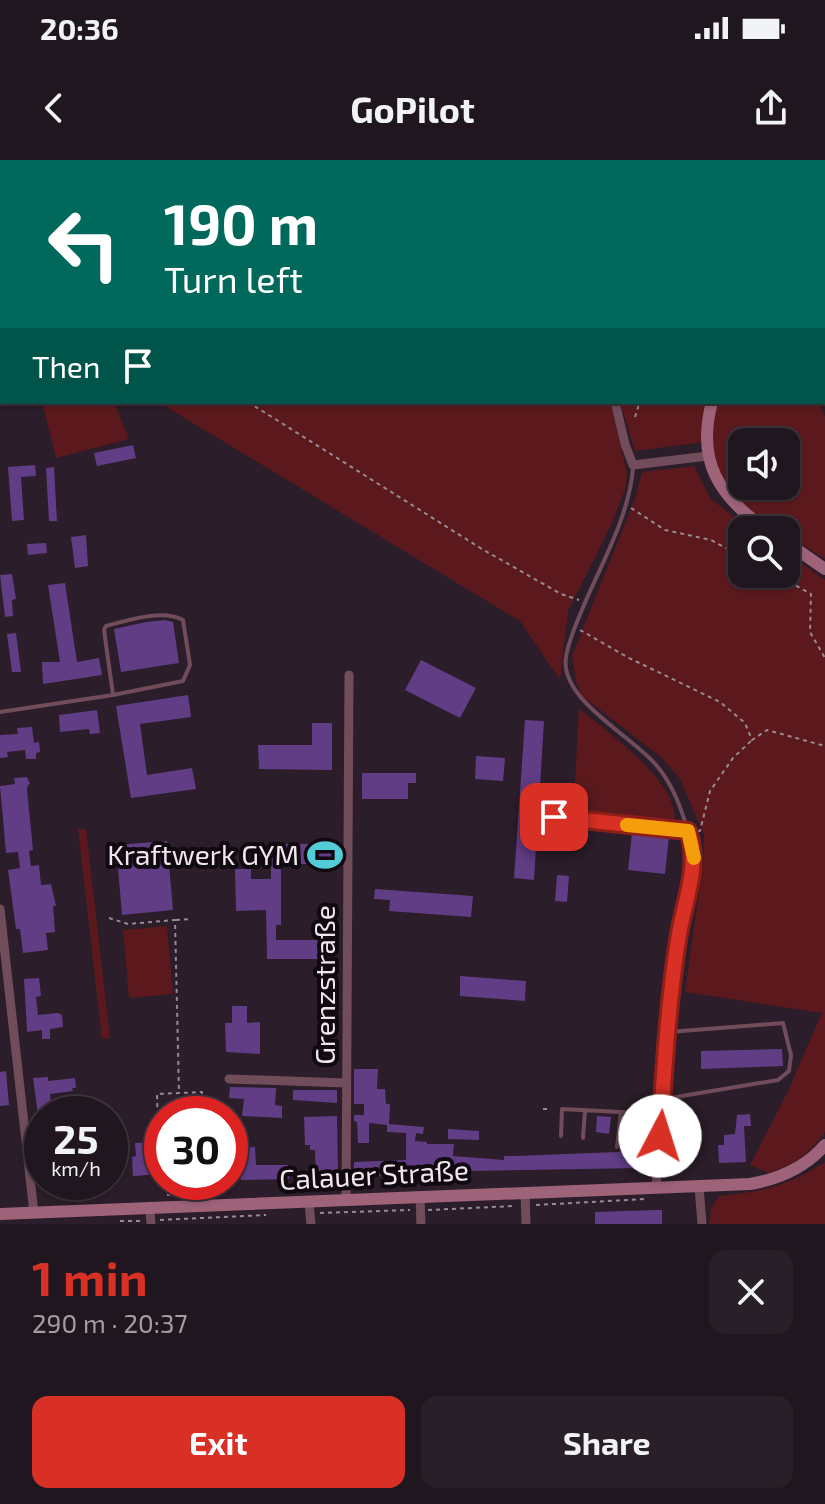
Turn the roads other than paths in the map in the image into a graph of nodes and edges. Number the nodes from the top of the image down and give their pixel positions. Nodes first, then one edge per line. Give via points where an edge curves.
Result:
1 (615, 404) edge
2 (712, 404) edge
3 (708, 456) junction
4 (633, 465) junction
5 (747, 516) edge
6 (800, 552) edge
7 (825, 569) edge
8 (349, 675) dead end
9 (113, 695) junction
10 (0, 712) edge
11 (554, 817) dead end
12 (688, 831) junction
13 (0, 909) edge
14 (4, 990) edge
15 (669, 1032) junction
16 (229, 1079) dead end
17 (346, 1083) junction
18 (662, 1100) junction
19 (585, 1110) junction
20 (621, 1112) junction
21 (661, 1114) junction
22 (561, 1136) dead end
23 (583, 1138) dead end
24 (825, 1145) edge
25 (617, 1147) dead end
26 (699, 1186) junction
27 (656, 1187) junction
28 (525, 1199) junction
29 (346, 1201) junction
30 (421, 1204) junction
31 (34, 1213) junction
32 (310, 1213) edge
33 (0, 1214) edge
34 (151, 1218) edge
35 (421, 1224) edge
36 (526, 1224) edge
37 (702, 1224) edge

1 - 4 street
2 - 3 street
3 - 4 street
3 - 5 street via 719,486
4 - 12 lane via 626,505 575,627 566,670 579,697 655,763 670,783
6 - 7 street
8 - 17 street, Grenzstraße
9 - 9 lane via 183,681 190,665 183,620 173,615 106,626
9 - 10 lane
11 - 12 lane
12 - 15 street via 693,864 678,939
13 - 14 street
14 - 31 street
15 - 18 street
15 - 18 lane via 783,1023 791,1055 789,1071 778,1080
16 - 17 street
17 - 29 street, Grenzstraße
18 - 21 street
19 - 20 lane
19 - 22 lane via 562,1109
19 - 23 lane
20 - 21 lane
20 - 25 lane
21 - 27 street
24 - 26 street, Calauer Straße via 786,1175 750,1184
26 - 27 street, Calauer Straße
26 - 37 street
27 - 28 street, Calauer Straße
28 - 30 street, Calauer Straße
28 - 36 street
29 - 30 street, Calauer Straße
29 - 32 street, Calauer Straße
30 - 35 street
31 - 33 street, Calauer Straße
31 - 34 street, Calauer Straße
32 - 34 street, Calauer Straße

